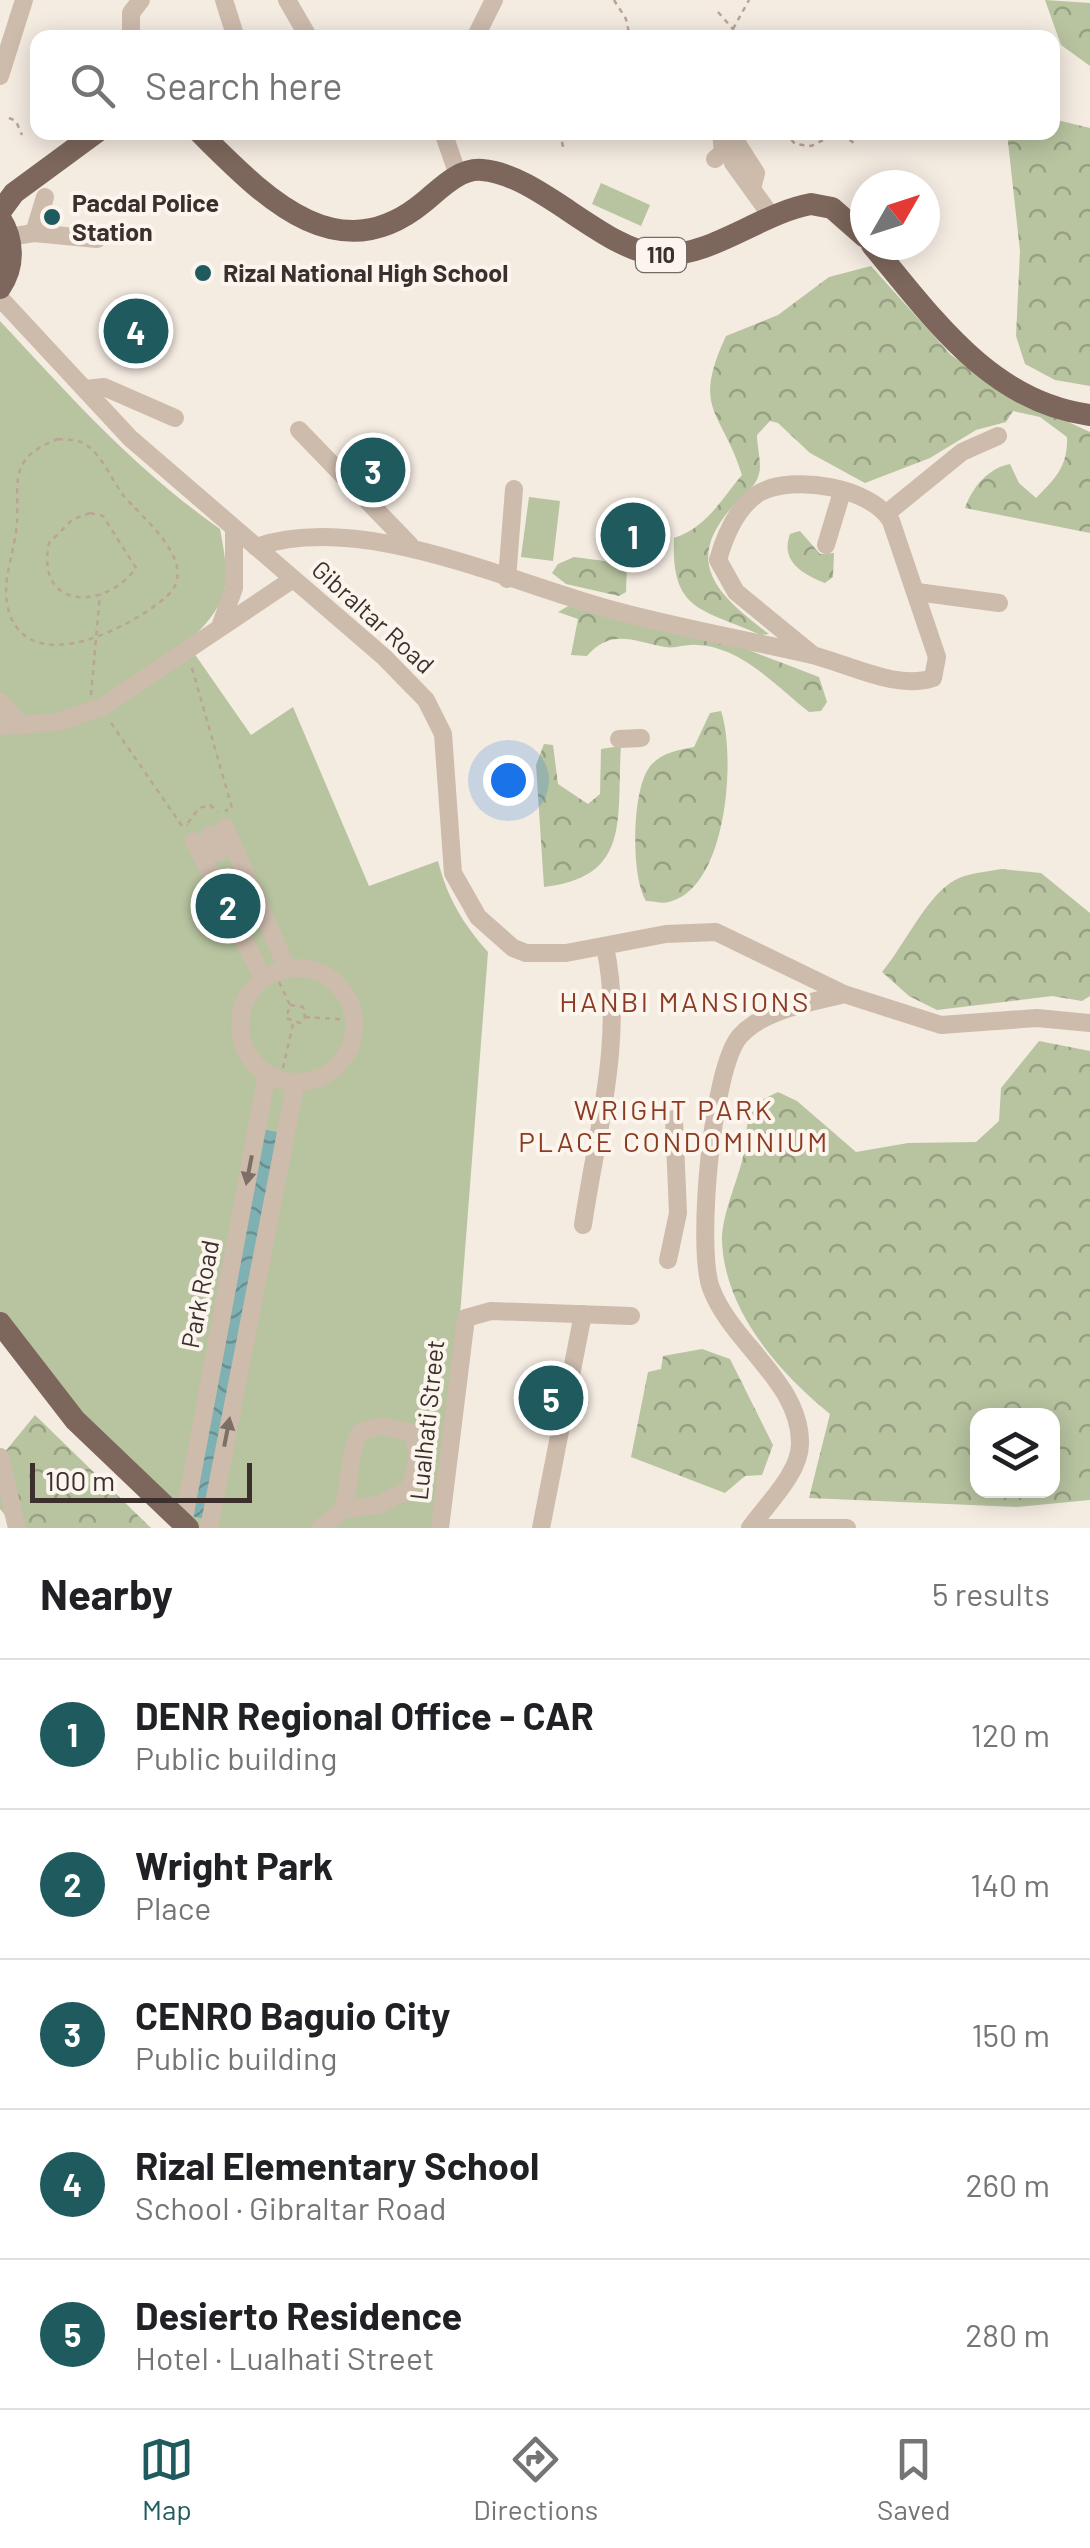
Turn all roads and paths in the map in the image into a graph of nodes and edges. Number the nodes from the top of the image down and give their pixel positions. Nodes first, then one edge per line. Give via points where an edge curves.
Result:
1 (24, 0) edge
2 (141, 0) edge
3 (224, 0) edge
4 (287, 0) edge
5 (474, 0) edge
6 (494, 0) edge
7 (614, 0) edge
8 (749, 0) edge
9 (718, 12) dead end
10 (733, 29) joint
11 (131, 30) edge
12 (233, 30) edge
13 (304, 30) edge
14 (478, 30) edge
15 (479, 30) edge
16 (628, 30) edge
17 (0, 76) edge
18 (9, 118) dead end
19 (22, 133) dead end
20 (207, 140) edge
21 (446, 140) edge
22 (562, 140) edge
23 (721, 140) edge
24 (792, 140) edge
25 (824, 140) edge
26 (850, 140) edge
27 (734, 141) edge
28 (81, 144) edge
29 (856, 145) dead end
30 (563, 147) dead end
31 (715, 159) dead end
32 (458, 175) junction
33 (45, 196) dead end
34 (772, 217) junction
35 (3, 222) edge
36 (850, 222) edge
37 (34, 233) junction
38 (97, 239) dead end
39 (885, 260) edge
40 (0, 288) edge
41 (0, 298) edge
42 (85, 389) junction
43 (1090, 416) edge
44 (175, 418) dead end
45 (298, 430) dead end
46 (998, 436) dead end
47 (514, 489) dead end
48 (842, 492) junction
49 (887, 513) junction
50 (234, 529) junction
51 (826, 545) dead end
52 (411, 546) junction
53 (256, 547) junction
54 (294, 579) junction
55 (507, 579) junction
56 (916, 592) junction
57 (100, 594) junction
58 (999, 603) dead end
59 (220, 628) junction
60 (99, 634) junction
61 (813, 655) junction
62 (192, 669) dead end
63 (0, 702) edge
64 (98, 714) junction
65 (0, 726) edge
66 (22, 726) junction
67 (641, 738) dead end
68 (620, 739) dead end
69 (219, 853) junction
70 (605, 947) junction
71 (286, 968) junction
72 (263, 978) junction
73 (284, 993) dead end
74 (844, 994) junction
75 (290, 1006) junction
76 (305, 1017) junction
77 (354, 1020) junction
78 (1090, 1022) edge
79 (293, 1024) junction
80 (281, 1079) junction
81 (674, 1119) dead end
82 (707, 1192) junction
83 (678, 1212) junction
84 (583, 1225) dead end
85 (668, 1260) dead end
86 (583, 1314) junction
87 (631, 1316) dead end
88 (0, 1323) edge
89 (0, 1457) edge
90 (349, 1486) junction
91 (366, 1506) junction
92 (344, 1510) junction
93 (185, 1526) edge
94 (17, 1528) edge
95 (208, 1528) edge
96 (320, 1528) edge
97 (440, 1528) edge
98 (542, 1528) edge
99 (751, 1528) edge
100 (847, 1528) edge

1 - 17 street
2 - 11 street via 131,13
3 - 12 street
4 - 13 street
5 - 14 street
6 - 15 street
7 - 16 path
8 - 10 path
9 - 10 path
18 - 19 path
20 - 32 main road via 281,205 333,231 366,234 414,210
21 - 32 street
22 - 30 path
23 - 31 street
24 - 25 path via 811,146
26 - 29 path
27 - 34 street via 732,163
28 - 35 main road via 14,193
32 - 34 main road, 110 via 492,171 648,254 685,252
33 - 37 street
34 - 36 main road, 110 via 823,205
35 - 37 street
35 - 40 main road via 11,263
37 - 38 street
39 - 43 main road via 985,372
41 - 42 street, Gibraltar Road
42 - 44 street via 104,386
42 - 50 street, Gibraltar Road
45 - 52 street
46 - 49 street via 962,452
47 - 55 street
48 - 49 street
48 - 51 street
48 - 61 street via 775,486 756,495 733,523 718,560 736,592
49 - 56 street
50 - 53 street, Gibraltar Road
50 - 59 street via 237,570
52 - 53 street via 366,538 278,540
52 - 55 street
53 - 54 street, Gibraltar Road
54 - 59 street
54 - 70 street, Gibraltar Road via 384,656 438,718 448,778 448,859 478,917 526,952
55 - 61 street
56 - 58 street
56 - 61 street via 938,664 934,678 896,677
57 - 57 path via 136,568 103,516 90,513 73,519 49,543 47,576 68,596
57 - 60 path
59 - 64 street
60 - 60 path via 173,591 174,560 93,452 82,442 58,439 33,451 17,476 16,534 5,582 9,612 18,630 38,644 81,644
60 - 64 path
62 - 64 path via 232,808 199,808 182,826
63 - 66 street
64 - 66 street
65 - 66 street
67 - 68 street
69 - 69 street via 210,834
69 - 71 street
69 - 72 street
70 - 74 street, Gibraltar Road via 716,932
70 - 84 street via 612,1016
71 - 72 street
71 - 77 street via 324,974 349,1002
72 - 80 street via 240,1018 245,1050
73 - 75 path
74 - 78 street, Gibraltar Road via 941,1025 1038,1018
74 - 82 street via 778,1013 740,1036 718,1102
75 - 76 path via 304,1008
75 - 79 path via 285,1013
76 - 77 path
76 - 79 path
77 - 80 street via 344,1057 315,1080
79 - 80 path
80 -> 93 street, Park Road
95 -> 80 street
81 - 83 street
82 - 83 street
82 - 99 street via 703,1246 711,1288 726,1320 781,1388 799,1430 796,1461
83 - 85 street
86 - 87 street, Lualhati Street
86 - 97 street, Lualhati Street via 482,1311 464,1321
86 - 98 street
88 - 93 main road via 75,1420
89 - 94 street
90 - 91 street
90 - 91 street via 360,1432 380,1426 410,1432 417,1446 412,1483 398,1496
90 - 92 street
91 - 92 street
92 - 96 street
99 - 100 street

